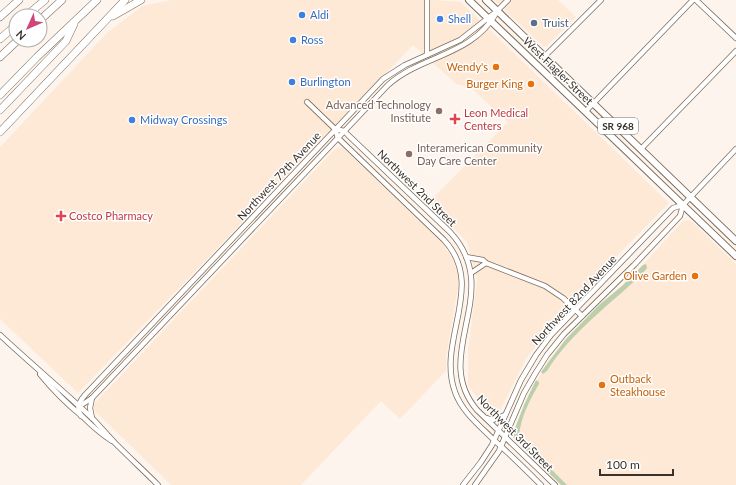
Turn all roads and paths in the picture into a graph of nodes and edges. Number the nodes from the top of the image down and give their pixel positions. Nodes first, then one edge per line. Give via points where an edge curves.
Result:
1 (19, 0) edge
2 (25, 0) edge
3 (45, 0) edge
4 (62, 0) edge
5 (97, 0) edge
6 (125, 0) edge
7 (141, 0) edge
8 (427, 0) edge
9 (469, 0) edge
10 (486, 0) edge
11 (508, 0) edge
12 (601, 0) edge
13 (693, 0) edge
14 (696, 0) edge
15 (36, 8) edge
16 (497, 11) junction
17 (48, 13) edge
18 (3, 15) edge
19 (76, 19) junction
20 (490, 19) junction
21 (103, 24) junction
22 (8, 32) edge
23 (736, 38) edge
24 (0, 39) edge
25 (10, 48) edge
26 (736, 51) edge
27 (435, 52) junction
28 (426, 55) junction
29 (545, 56) junction
30 (0, 57) edge
31 (439, 57) junction
32 (0, 95) edge
33 (307, 102) dead end
34 (594, 103) junction
35 (0, 110) edge
36 (586, 112) junction
37 (336, 129) junction
38 (344, 131) junction
39 (0, 132) edge
40 (338, 138) junction
41 (641, 149) junction
42 (736, 149) edge
43 (690, 197) junction
44 (683, 205) junction
45 (736, 241) edge
46 (216, 256) junction
47 (736, 256) edge
48 (466, 257) junction
49 (458, 260) joint
50 (221, 262) junction
51 (486, 263) junction
52 (471, 273) junction
53 (575, 309) junction
54 (582, 316) junction
55 (0, 335) edge
56 (35, 368) junction
57 (92, 398) junction
58 (78, 405) junction
59 (505, 415) junction
60 (81, 416) junction
61 (484, 417) junction
62 (92, 418) junction
63 (88, 423) junction
64 (99, 425) junction
65 (498, 431) junction
66 (506, 438) junction
67 (495, 440) junction
68 (115, 443) junction
69 (501, 446) junction
70 (158, 485) edge
71 (463, 485) edge
72 (476, 485) edge
73 (541, 485) edge
74 (555, 485) edge

1 - 18 highway
2 - 18 highway
3 - 15 highway
4 - 17 highway
5 - 19 highway
6 - 21 highway
7 - 21 highway
8 - 28 street
9 - 20 main road, West Flagler Street / SR 968
10 - 16 main road, West Flagler Street / SR 968
11 - 16 street, Northwest 79th Avenue
12 - 29 street
13 - 34 street
14 - 23 street
16 - 20 street, Northwest 79th Avenue
16 - 29 main road, West Flagler Street / SR 968
19 - 32 highway
19 - 35 highway via 66,41
20 - 27 street, Northwest 79th Avenue via 464,38
20 - 31 street, Northwest 79th Avenue via 467,44
20 - 36 main road, West Flagler Street / SR 968
21 - 39 highway
22 - 24 highway
25 - 30 highway
26 - 41 street
27 - 28 street, Northwest 79th Avenue
27 - 31 street
28 - 37 street, Northwest 79th Avenue via 385,78
29 - 34 main road, West Flagler Street / SR 968
31 - 38 street, Northwest 79th Avenue via 398,76
33 - 37 street, Northwest 2nd Street
34 - 36 street
34 - 41 main road, West Flagler Street / SR 968
36 - 44 main road, West Flagler Street / SR 968
37 - 38 street, Northwest 2nd Street
37 - 40 street
37 - 46 street, Northwest 79th Avenue
38 - 40 street, Northwest 79th Avenue
38 - 48 street, Northwest 2nd Street via 450,232 459,242
40 - 49 street, Northwest 2nd Street via 444,240
40 - 50 street, Northwest 79th Avenue
41 - 43 main road, West Flagler Street / SR 968
42 - 43 street, Northwest 82nd Avenue
43 - 44 street, Northwest 82nd Avenue
43 - 45 main road, West Flagler Street / SR 968
44 - 47 main road, West Flagler Street / SR 968
44 - 53 street, Northwest 82nd Avenue via 673,208
44 - 54 street, Northwest 82nd Avenue via 680,216
46 - 50 street
46 - 58 street, Northwest 79th Avenue
48 - 51 street
48 - 52 street, Northwest 2nd Street
49 - 67 street, Northwest 3rd Street via 463,287 451,357 452,381 465,410
50 - 57 street, Northwest 79th Avenue
51 - 52 street
51 - 53 street via 541,284 559,294
52 - 61 street, Northwest 3rd Street via 472,290 460,372 468,397
53 - 54 street
53 - 59 street, Northwest 82nd Avenue via 536,355
54 - 66 street, Northwest 82nd Avenue via 553,348 535,374
55 - 56 street
56 - 58 street
56 - 60 street via 49,386
57 - 58 street, Northwest 79th Avenue
57 - 62 street
58 - 60 street
58 - 62 street
59 - 61 street via 493,420
59 - 65 street, Northwest 82nd Avenue
60 - 63 street
61 - 65 street, Northwest 3rd Street
62 - 64 street
63 - 64 street
63 - 68 street
64 - 68 street
65 - 66 street, Northwest 3rd Street
65 - 67 street, Northwest 82nd Avenue
66 - 69 street, Northwest 82nd Avenue
66 - 74 street, Northwest 3rd Street
67 - 69 street, Northwest 3rd Street
67 - 71 street, Northwest 82nd Avenue
68 - 70 street
69 - 72 street, Northwest 82nd Avenue
69 - 73 street, Northwest 3rd Street

